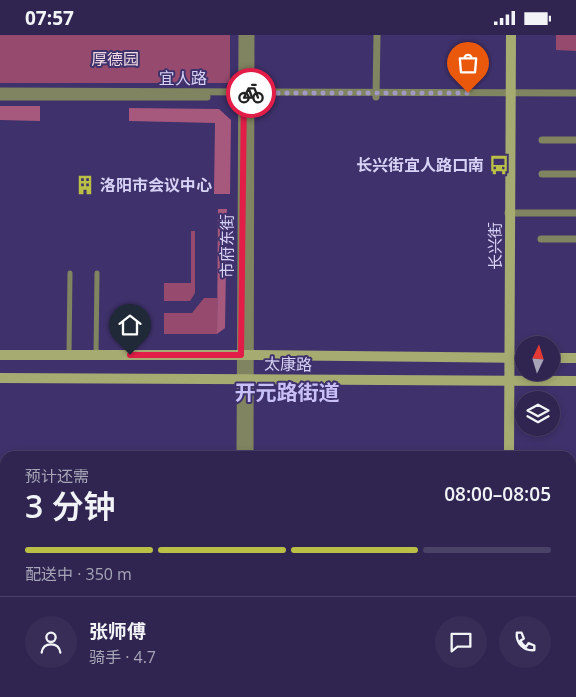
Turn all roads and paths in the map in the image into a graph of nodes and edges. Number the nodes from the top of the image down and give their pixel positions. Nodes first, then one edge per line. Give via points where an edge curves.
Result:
1 (243, 35) edge
2 (250, 35) edge
3 (377, 35) edge
4 (504, 35) edge
5 (511, 35) edge
6 (0, 91) edge
7 (576, 93) edge
8 (247, 95) junction
9 (376, 95) junction
10 (507, 95) junction
11 (0, 97) edge
12 (576, 97) edge
13 (542, 139) dead end
14 (576, 140) edge
15 (542, 174) dead end
16 (576, 174) edge
17 (509, 213) junction
18 (576, 213) edge
19 (540, 239) dead end
20 (576, 239) edge
21 (70, 273) dead end
22 (97, 273) dead end
23 (0, 355) edge
24 (69, 355) junction
25 (96, 355) junction
26 (246, 355) junction
27 (507, 358) junction
28 (515, 358) edge
29 (560, 358) edge
30 (576, 358) edge
31 (0, 377) edge
32 (245, 378) junction
33 (506, 381) junction
34 (576, 381) edge
35 (241, 451) edge
36 (249, 451) edge
37 (503, 451) edge
38 (509, 451) edge

1 - 8 street, 市府东街
2 - 8 street, 市府东街
3 - 9 street
4 - 10 main road, 长兴街
5 - 10 main road, 长兴街
6 - 8 street, 宜人路
7 - 10 street, 宜人路
8 - 9 street, 宜人路
8 - 11 street, 宜人路
8 - 26 street, 市府东街
9 - 10 street, 宜人路
10 - 12 street, 宜人路
10 - 17 main road, 长兴街
10 - 27 main road, 长兴街
13 - 14 street
15 - 16 street
17 - 18 street
17 - 27 main road, 长兴街
19 - 20 street
21 - 24 street
22 - 25 street
23 - 24 main road, 太康路
24 - 25 main road, 太康路
25 - 26 main road, 太康路
26 - 27 main road, 太康路
26 - 32 street, 市府东街
27 - 28 main road, 太康路
27 - 33 main road, 长兴街
29 - 30 main road
31 - 32 main road, 太康路
32 - 33 main road, 太康路
32 - 35 street, 市府东街
32 - 36 street, 市府东街
33 - 34 main road, 太康路
33 - 37 main road, 长兴街
33 - 38 main road, 长兴街

